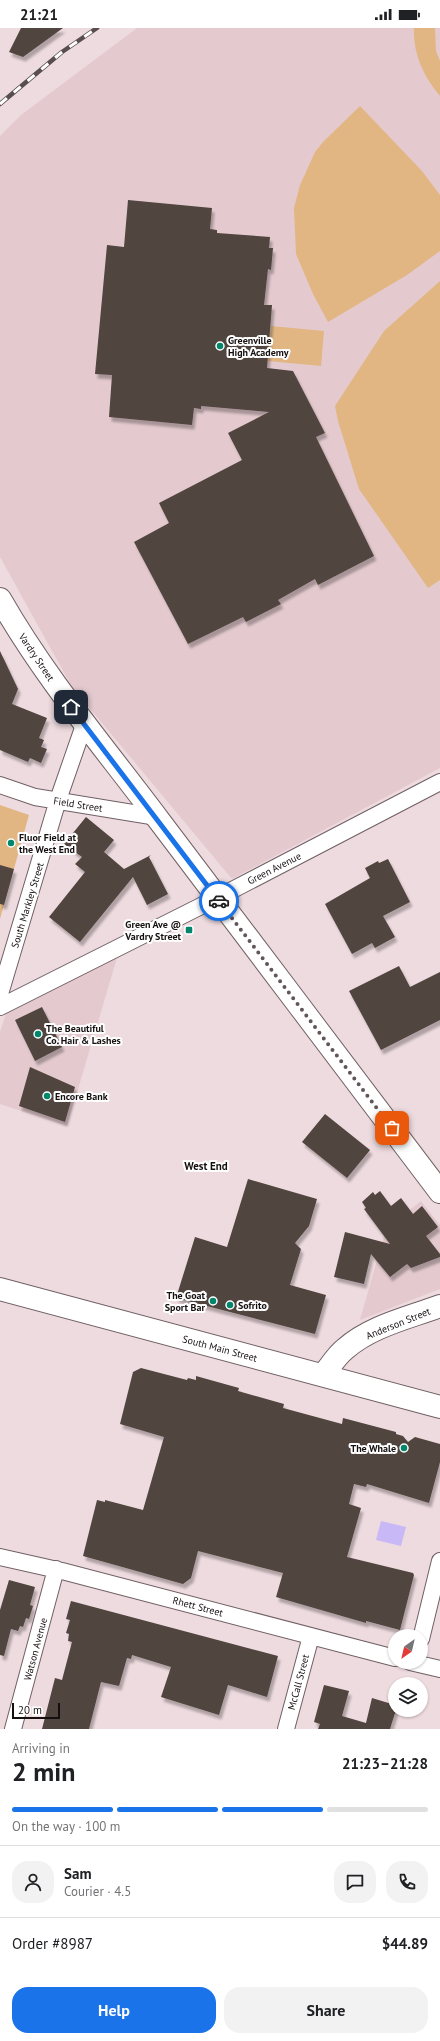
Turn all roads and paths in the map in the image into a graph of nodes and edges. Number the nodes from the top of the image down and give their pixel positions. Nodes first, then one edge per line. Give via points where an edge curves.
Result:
1 (0, 599) edge
2 (84, 725) junction
3 (440, 782) edge
4 (0, 785) edge
5 (58, 800) junction
6 (157, 817) junction
7 (216, 898) junction
8 (0, 994) edge
9 (0, 1007) edge
10 (440, 1192) edge
11 (0, 1289) edge
12 (440, 1306) edge
13 (322, 1375) junction
14 (440, 1407) edge
15 (0, 1557) edge
16 (440, 1561) edge
17 (56, 1569) junction
18 (423, 1629) edge
19 (311, 1636) junction
20 (388, 1656) edge
21 (428, 1666) edge
22 (440, 1670) edge
23 (13, 1729) edge
24 (286, 1729) edge

1 - 2 street, Vardry Street via 26,642
2 - 5 street, South Markley Street
2 - 6 street, Vardry Street
3 - 7 street, Green Avenue
4 - 5 street, Field Street via 35,797
5 - 6 street, Field Street
5 - 8 street, South Markley Street
6 - 7 street, Vardry Street
7 - 9 street, Green Avenue
7 - 10 street, Vardry Street
11 - 13 street, South Main Street
12 - 13 street, Anderson Street via 374,1330 344,1350
13 - 14 street, South Main Street
15 - 17 street, Rhett Street
16 - 18 street
17 - 19 street, Rhett Street
17 - 23 street, Watson Avenue
19 - 20 street, Rhett Street
19 - 24 street, McCall Street
21 - 22 street

